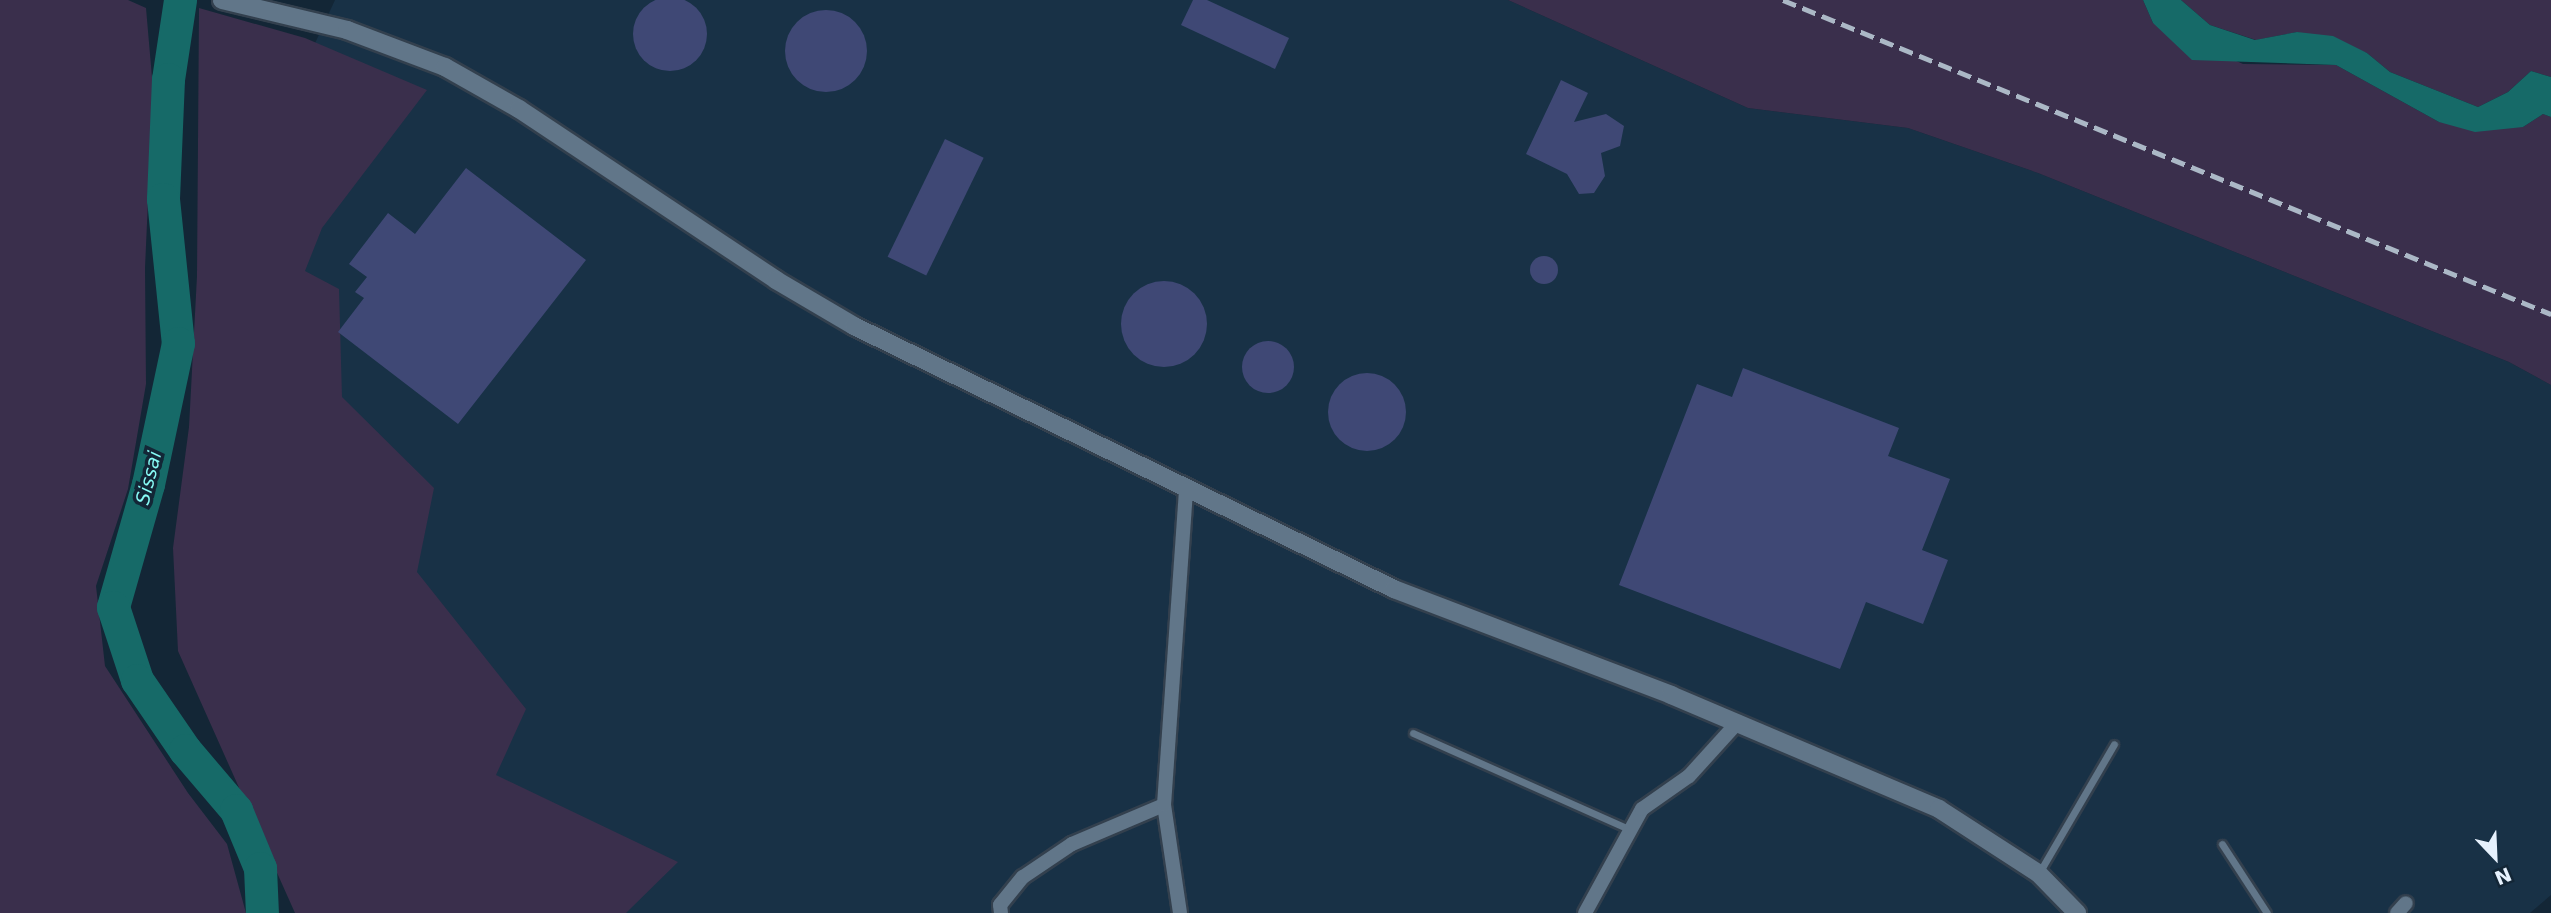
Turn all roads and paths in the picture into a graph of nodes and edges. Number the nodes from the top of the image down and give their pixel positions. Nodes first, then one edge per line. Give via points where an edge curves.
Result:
1 (228, 2) edge
2 (1186, 490) junction
3 (1738, 722) junction
4 (1413, 733) dead end
5 (2114, 744) dead end
6 (1164, 805) junction
7 (1629, 828) junction
8 (2222, 844) dead end
9 (2038, 873) junction
10 (1001, 913) edge
11 (1180, 913) edge
12 (1585, 913) edge
13 (2077, 913) edge
14 (2267, 913) edge

1 - 2 street via 347,30 445,67 519,109 776,281 855,326
2 - 3 street via 1394,589
2 - 6 street
3 - 7 street via 1689,776 1650,800
3 - 9 street via 1939,810
4 - 7 lane
5 - 9 lane
6 - 10 street via 1072,844 1023,877 1000,905
6 - 11 street
7 - 12 street
8 - 14 lane
9 - 13 street

